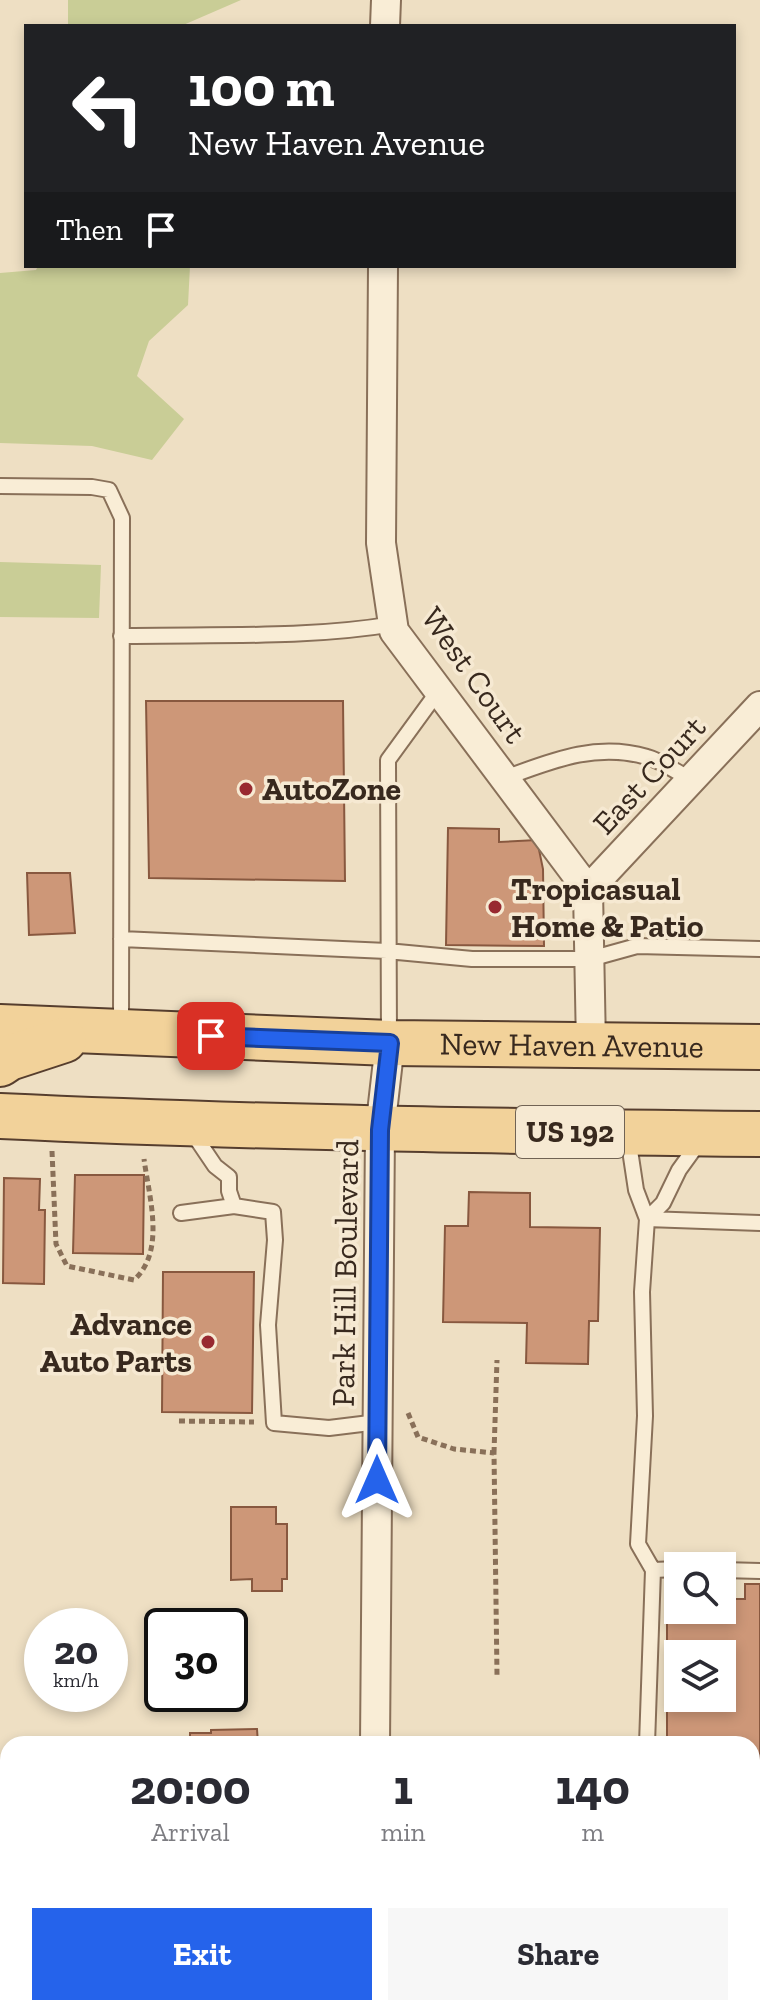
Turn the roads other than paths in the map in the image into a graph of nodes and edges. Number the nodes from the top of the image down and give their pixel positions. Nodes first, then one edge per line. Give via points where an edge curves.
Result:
1 (386, 0) edge
2 (385, 24) edge
3 (383, 268) edge
4 (0, 486) edge
5 (394, 624) junction
6 (121, 636) junction
7 (439, 690) junction
8 (760, 706) edge
9 (505, 778) junction
10 (692, 780) junction
11 (588, 890) junction
12 (121, 939) junction
13 (760, 949) edge
14 (387, 951) junction
15 (590, 959) junction
16 (0, 1027) edge
17 (105, 1032) junction
18 (390, 1043) junction
19 (591, 1046) junction
20 (760, 1047) edge
21 (0, 1064) edge
22 (0, 1116) edge
23 (188, 1125) junction
24 (380, 1130) junction
25 (627, 1133) junction
26 (705, 1133) junction
27 (760, 1134) edge
28 (234, 1206) junction
29 (181, 1213) dead end
30 (647, 1219) junction
31 (760, 1223) edge
32 (378, 1422) junction
33 (653, 1570) junction
34 (664, 1570) edge
35 (736, 1570) edge
36 (760, 1571) edge
37 (375, 1736) edge
38 (647, 1736) edge

1 - 2 street
3 - 5 street, West Court via 381,543
4 - 6 lane via 109,490 122,518
5 - 6 lane via 299,633
5 - 7 street, West Court
6 - 12 lane
7 - 9 street, West Court
7 - 14 lane via 388,760
8 - 10 street, East Court
9 - 10 lane via 574,753 614,751 648,757
9 - 11 street, West Court
10 - 11 street, East Court
11 - 15 street
12 - 14 lane
12 - 17 lane
13 - 15 lane via 637,946
14 - 15 lane via 472,959
14 - 18 lane
15 - 19 street
16 - 17 main road, New Haven Avenue
17 - 18 main road, New Haven Avenue
17 - 21 main road
18 - 19 main road, New Haven Avenue
18 - 24 street, Park Hill Boulevard
19 - 20 main road, New Haven Avenue
22 - 23 main road, US 192
23 - 24 main road, US 192
23 - 28 lane via 200,1147 229,1177
24 - 25 main road, US 192
24 - 32 street, Park Hill Boulevard
25 - 26 main road, US 192
25 - 30 lane via 636,1190
26 - 27 main road, US 192
26 - 30 lane via 663,1203
28 - 29 lane
28 - 32 lane via 273,1212 268,1325 274,1423 329,1428
30 - 31 lane
30 - 33 lane via 638,1544
32 - 37 street, Park Hill Boulevard
33 - 34 lane
33 - 38 lane
35 - 36 lane

